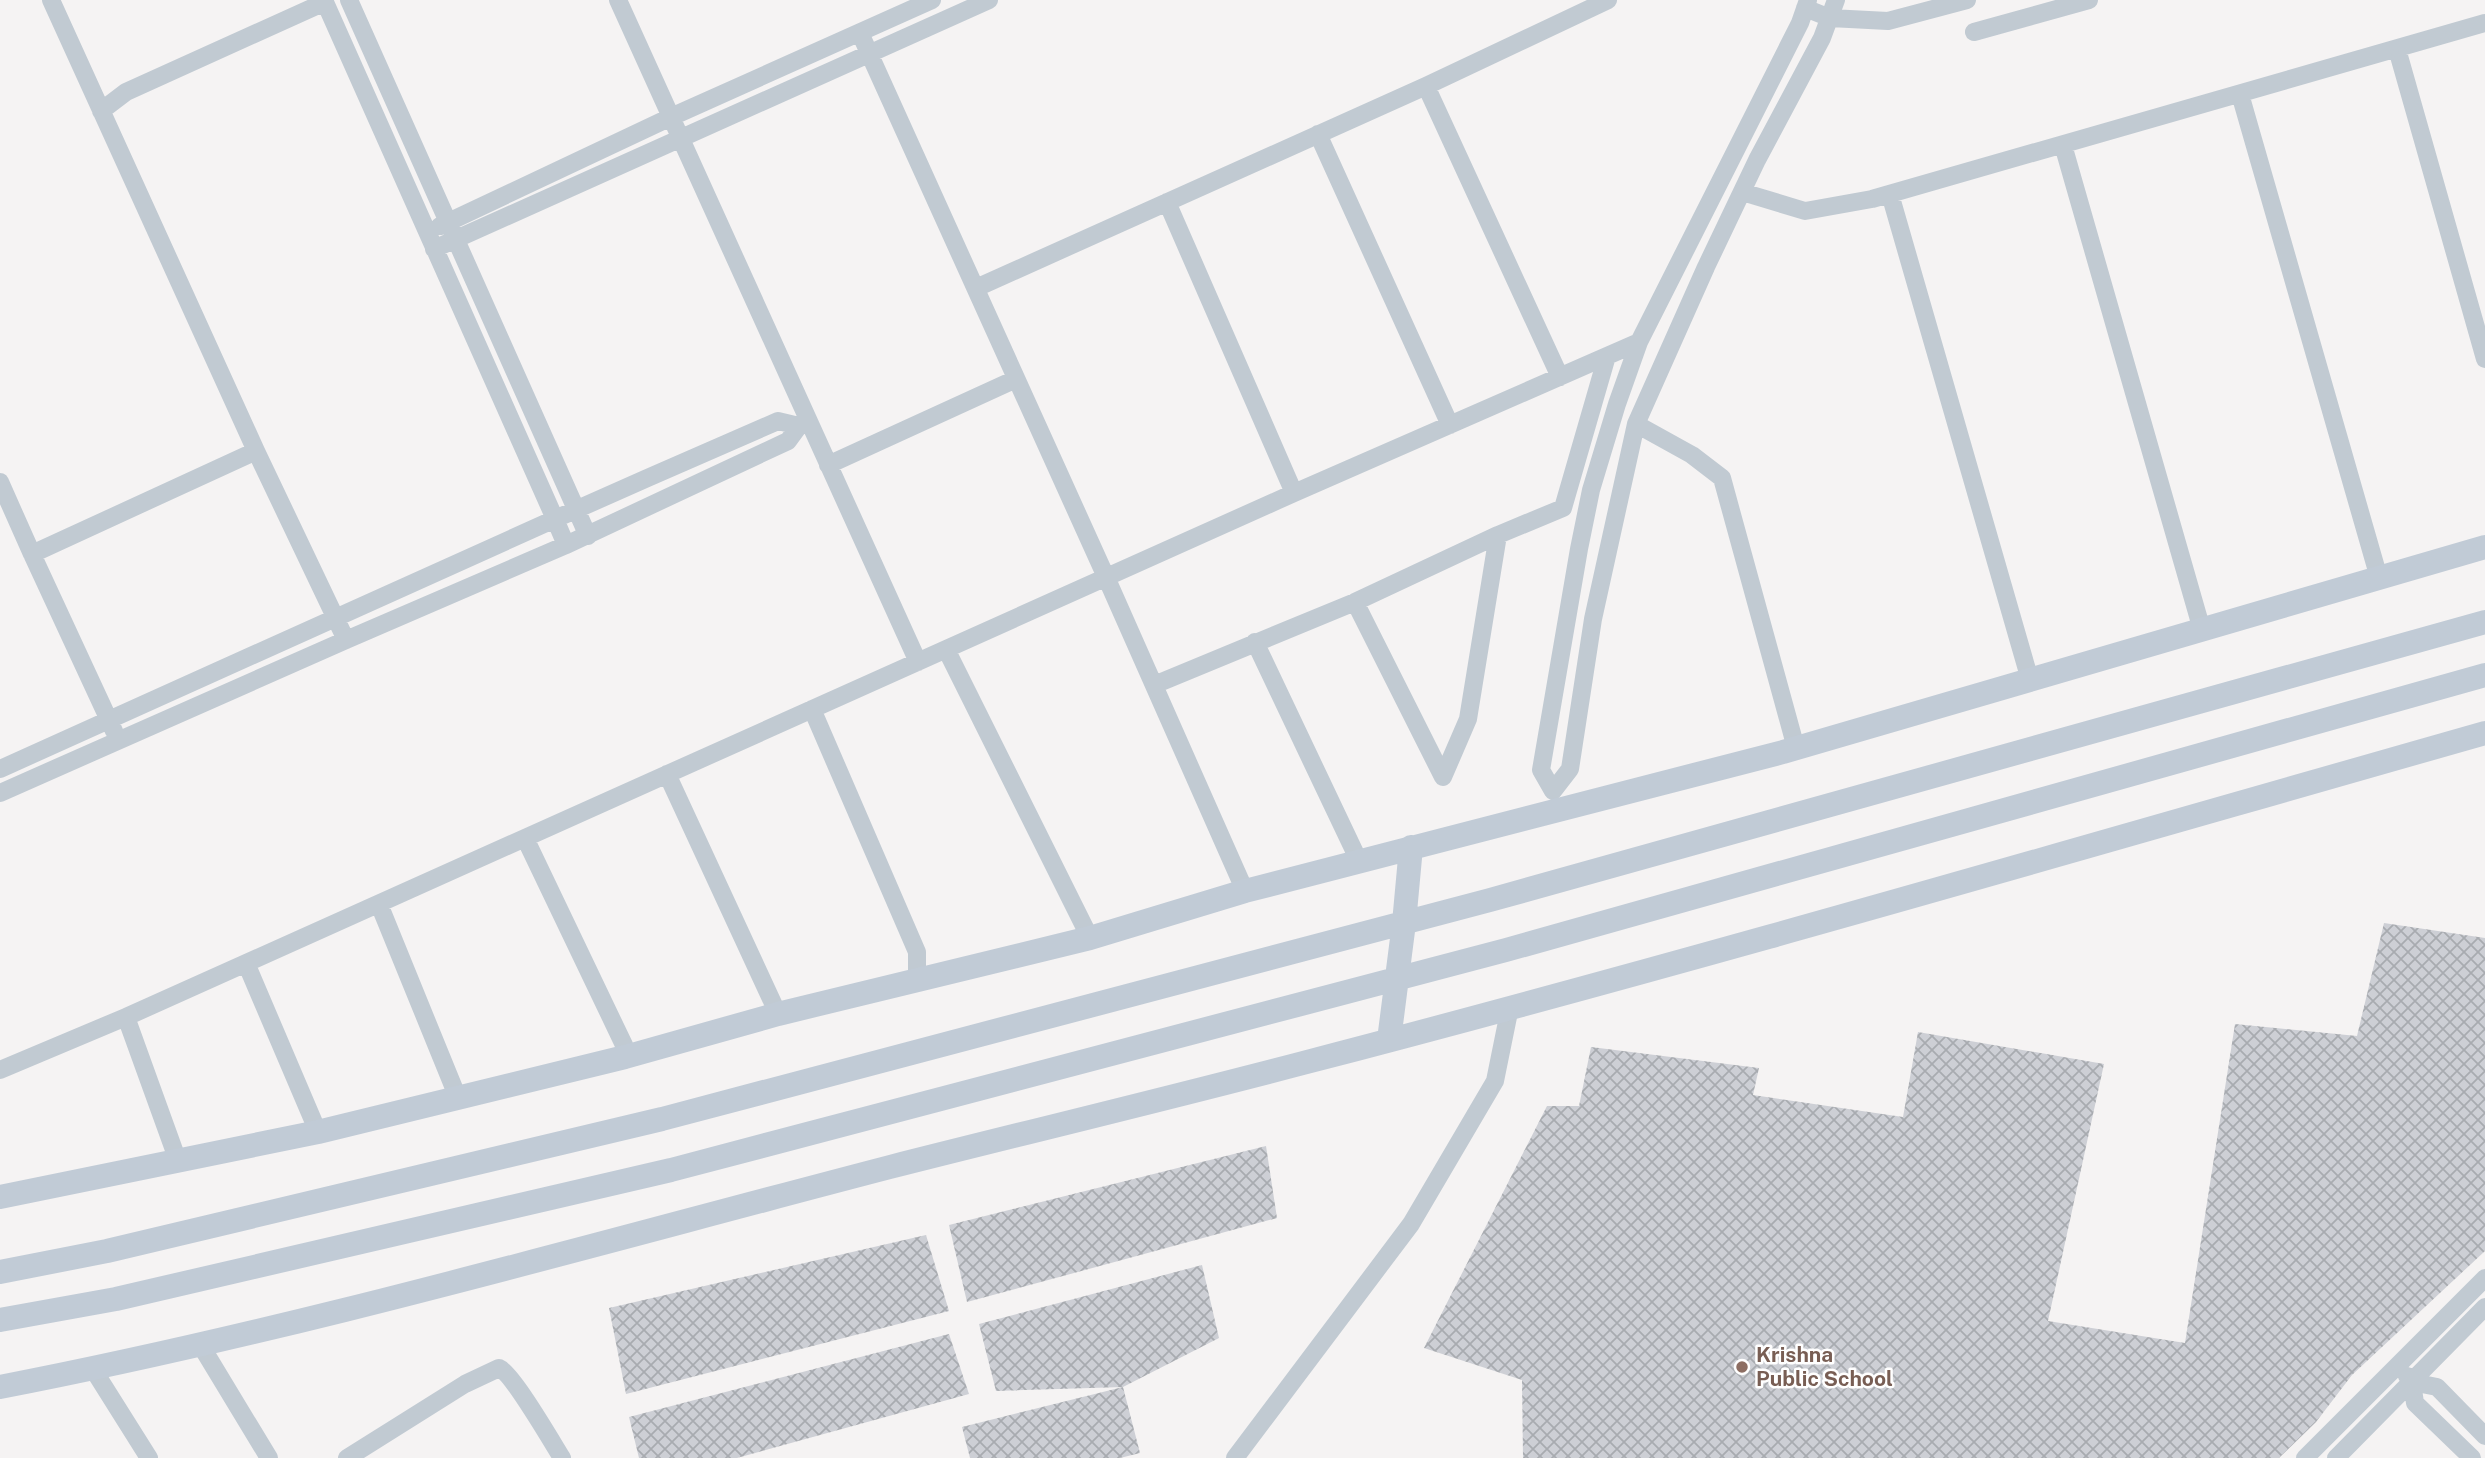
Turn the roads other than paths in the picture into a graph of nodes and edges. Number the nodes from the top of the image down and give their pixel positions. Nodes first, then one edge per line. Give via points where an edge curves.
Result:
1 (51, 0) edge
2 (349, 0) edge
3 (618, 0) edge
4 (932, 0) edge
5 (989, 0) edge
6 (1608, 0) edge
7 (1836, 0) edge
8 (1967, 0) edge
9 (2089, 0) edge
10 (324, 1) edge
11 (1806, 4) edge
12 (1830, 18) junction
13 (2485, 23) edge
14 (860, 33) junction
15 (1974, 33) dead end
16 (2397, 49) junction
17 (869, 55) junction
18 (1426, 86) junction
19 (2240, 94) junction
20 (101, 111) junction
21 (671, 117) junction
22 (1318, 134) junction
23 (681, 139) junction
24 (2063, 145) junction
25 (1742, 192) junction
26 (1890, 194) junction
27 (1167, 202) junction
28 (448, 222) junction
29 (456, 239) junction
30 (431, 240) junction
31 (976, 288) junction
32 (1639, 342) junction
33 (1608, 356) junction
34 (2485, 359) edge
35 (1560, 377) junction
36 (1016, 379) junction
37 (804, 424) junction
38 (1636, 424) junction
39 (1451, 425) junction
40 (256, 451) junction
41 (828, 465) junction
42 (0, 482) edge
43 (1294, 493) junction
44 (576, 510) junction
45 (555, 519) junction
46 (1498, 535) junction
47 (587, 536) junction
48 (566, 545) junction
49 (2485, 547) edge
50 (32, 554) junction
51 (1106, 577) junction
52 (2379, 578) junction
53 (1355, 602) junction
54 (336, 618) junction
55 (2485, 622) edge
56 (2202, 630) junction
57 (346, 640) junction
58 (1255, 642) junction
59 (946, 649) junction
60 (918, 662) junction
61 (2485, 675) edge
62 (2029, 680) junction
63 (1154, 685) junction
64 (812, 709) junction
65 (109, 720) junction
66 (2485, 733) edge
67 (119, 740) junction
68 (1796, 748) junction
69 (0, 769) edge
70 (667, 774) junction
71 (0, 793) edge
72 (1550, 802) junction
73 (525, 838) junction
74 (1410, 847) junction
75 (1359, 861) junction
76 (1245, 891) junction
77 (379, 904) junction
78 (1404, 923) junction
79 (1090, 938) junction
80 (246, 963) junction
81 (1397, 977) junction
82 (917, 980) junction
83 (1510, 1007) junction
84 (778, 1014) junction
85 (126, 1017) junction
86 (1389, 1040) junction
87 (625, 1057) junction
88 (0, 1070) edge
89 (458, 1098) junction
90 (318, 1132) junction
91 (178, 1161) junction
92 (0, 1197) edge
93 (0, 1272) edge
94 (2485, 1278) edge
95 (2485, 1307) edge
96 (0, 1321) edge
97 (200, 1344) junction
98 (2396, 1366) junction
99 (93, 1369) junction
100 (2412, 1382) junction
101 (0, 1387) edge
102 (2485, 1436) edge
103 (149, 1458) edge
104 (269, 1458) edge
105 (347, 1458) edge
106 (562, 1458) edge
107 (1235, 1458) edge
108 (2305, 1458) edge
109 (2336, 1458) edge
110 (2472, 1458) edge

1 - 20 street
2 - 28 street
3 - 21 street
4 - 14 street
5 - 17 street
6 - 18 street
7 - 12 street
8 - 12 street via 1888,22
9 - 15 street
10 - 20 street via 126,92
10 - 30 street
11 - 12 street
11 - 32 street via 1761,103
12 - 25 street
13 - 16 street
14 - 17 street
14 - 21 street
16 - 19 street
16 - 34 street
17 - 23 street
17 - 31 street
18 - 22 street
18 - 35 street
19 - 24 street
19 - 52 street
20 - 40 street
21 - 23 street
21 - 28 street
22 - 27 street
22 - 39 street
23 - 29 street
23 - 37 street
24 - 26 street
24 - 56 street
25 - 26 street via 1805,211
25 - 38 street
26 - 62 street
27 - 31 street
27 - 43 street
28 - 29 street
28 - 30 street
29 - 30 street
29 - 44 street
30 - 45 street
31 - 36 street
32 - 33 street
32 - 72 street via 1595,478 1579,550 1541,771
33 - 35 street
33 - 46 street via 1563,508
35 - 39 street
36 - 41 street
36 - 51 street
37 - 41 street
37 - 44 street via 778,421
37 - 47 street via 788,441
38 - 68 street via 1692,455 1722,478
38 - 72 street via 1593,619 1570,769
39 - 43 street
40 - 50 street
40 - 54 street
41 - 60 street
42 - 50 street
43 - 51 street
44 - 45 street
44 - 47 street
45 - 48 street
45 - 54 street
46 - 53 street
46 - 53 street via 1468,719 1443,776
47 - 48 street
48 - 57 street
49 - 52 street
50 - 65 street
51 - 59 street
51 - 63 street
52 - 56 street
53 - 58 street
54 - 57 street
54 - 65 street
55 - 78 street
56 - 62 street
57 - 67 street
58 - 63 street
58 - 75 street
59 - 60 street
59 - 79 street
60 - 64 street
61 - 81 street
62 - 68 street
63 - 76 street
64 - 70 street
64 - 82 street via 917,952
65 - 67 street
65 - 69 street
66 - 83 street via 1898,902
67 - 71 street
68 - 72 street
70 - 73 street
70 - 84 street
72 - 74 street
73 - 77 street
73 - 87 street via 624,1045
74 - 75 street
74 - 78 street
75 - 76 street
76 - 79 street
77 - 80 street
77 - 89 street
78 - 81 street
78 - 93 street via 662,1119 107,1251
79 - 82 street
80 - 85 street
80 - 90 street
81 - 86 street
81 - 96 street via 671,1170 116,1299
82 - 84 street
83 - 86 street
83 - 107 street via 1495,1081 1410,1224
84 - 87 street
85 - 88 street
85 - 91 street
86 - 97 street
87 - 89 street
89 - 90 street
90 - 91 street
91 - 92 street
94 - 98 street
95 - 100 street
97 - 99 street
97 - 104 street
98 - 100 street
98 - 108 street
99 - 101 street
99 - 103 street
100 - 102 street via 2437,1387
100 - 109 street
100 - 110 street via 2415,1404
105 - 106 street via 465,1384 499,1368 517,1384

